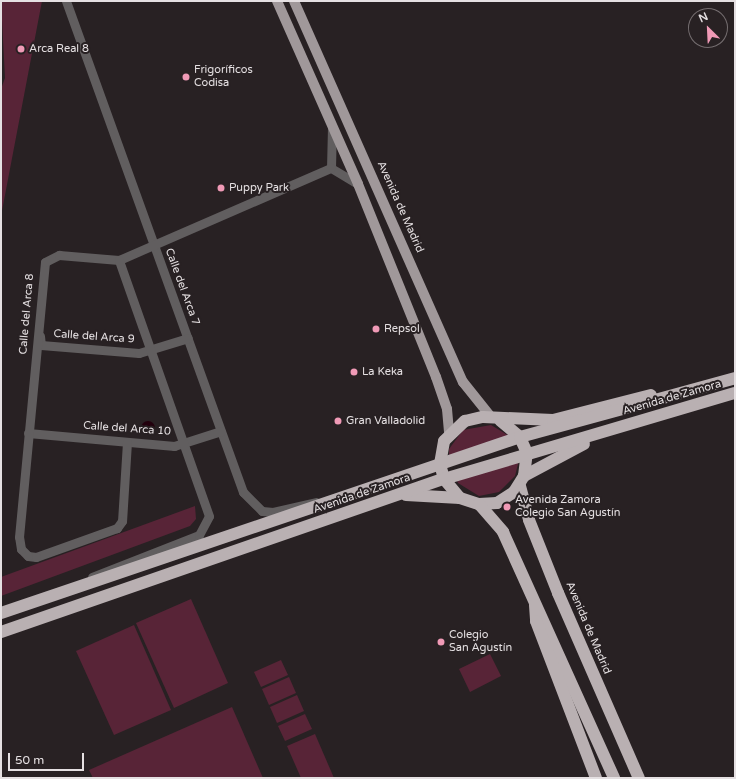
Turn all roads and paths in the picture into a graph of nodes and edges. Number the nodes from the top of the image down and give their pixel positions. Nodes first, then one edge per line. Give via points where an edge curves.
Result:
1 (66, 1) edge
2 (278, 1) edge
3 (294, 1) edge
4 (332, 125) junction
5 (331, 168) junction
6 (358, 184) junction
7 (155, 246) junction
8 (119, 260) junction
9 (38, 324) junction
10 (188, 338) junction
11 (151, 349) junction
12 (735, 378) edge
13 (688, 390) junction
14 (735, 393) edge
15 (690, 406) junction
16 (496, 419) junction
17 (221, 431) junction
18 (28, 433) junction
19 (449, 434) junction
20 (520, 437) junction
21 (127, 442) junction
22 (185, 442) junction
23 (527, 453) junction
24 (440, 464) junction
25 (444, 479) junction
26 (522, 481) junction
27 (399, 494) junction
28 (460, 498) junction
29 (328, 500) junction
30 (479, 504) junction
31 (72, 588) junction
32 (535, 598) junction
33 (1, 613) edge
34 (1, 632) edge
35 (596, 778) edge
36 (614, 778) edge
37 (639, 778) edge

1 - 7 street, Calle del Arca 7
2 - 4 main road
3 - 16 main road, Avenida de Madrid via 463,382
4 - 5 street
4 - 6 main road
5 - 6 street
5 - 7 street, Calle del Arca 8
6 - 19 main road via 442,392
7 - 8 street, Calle del Arca 8
7 - 10 street, Calle del Arca 7
8 - 9 street, Calle del Arca 8 via 50,257 45,262
8 - 11 street
9 - 11 street, Calle del Arca 9 via 41,345 139,352
9 - 18 street, Calle del Arca 8
10 - 11 street, Calle del Arca 9
10 - 17 street, Calle del Arca 7
11 - 22 street
12 - 13 highway, Avenida de Zamora
13 - 16 highway via 633,397 552,420
13 - 20 highway, Avenida de Zamora
14 - 15 highway, Avenida de Zamora
15 - 23 highway, Avenida de Zamora
15 - 26 highway via 650,424 561,453
16 - 19 highway via 465,421
16 - 20 highway
17 - 22 street, Calle del Arca 10
17 - 29 street, Calle del Arca 7 via 243,492 262,511 273,512
18 - 21 street, Calle del Arca 10
18 - 21 street, Calle del Arca 8 via 20,549 28,556 36,557 117,528 122,521
19 - 24 highway via 441,450
20 - 23 highway
20 - 24 highway, Avenida de Zamora
21 - 22 street, Calle del Arca 10 via 174,446
22 - 31 street via 208,504 206,527 199,535 116,566
23 - 25 highway, Avenida de Zamora
23 - 26 highway
24 - 25 highway
24 - 29 highway, Avenida de Zamora
25 - 27 highway, Avenida de Zamora
25 - 28 highway
26 - 30 highway via 497,503
26 - 37 highway, Avenida de Madrid via 529,520
27 - 28 highway
27 - 34 highway, Avenida de Zamora
28 - 30 highway
29 - 31 highway, Avenida de Zamora
30 - 32 highway via 503,532
31 - 33 highway, Avenida de Zamora
32 - 35 highway via 536,621
32 - 36 highway

